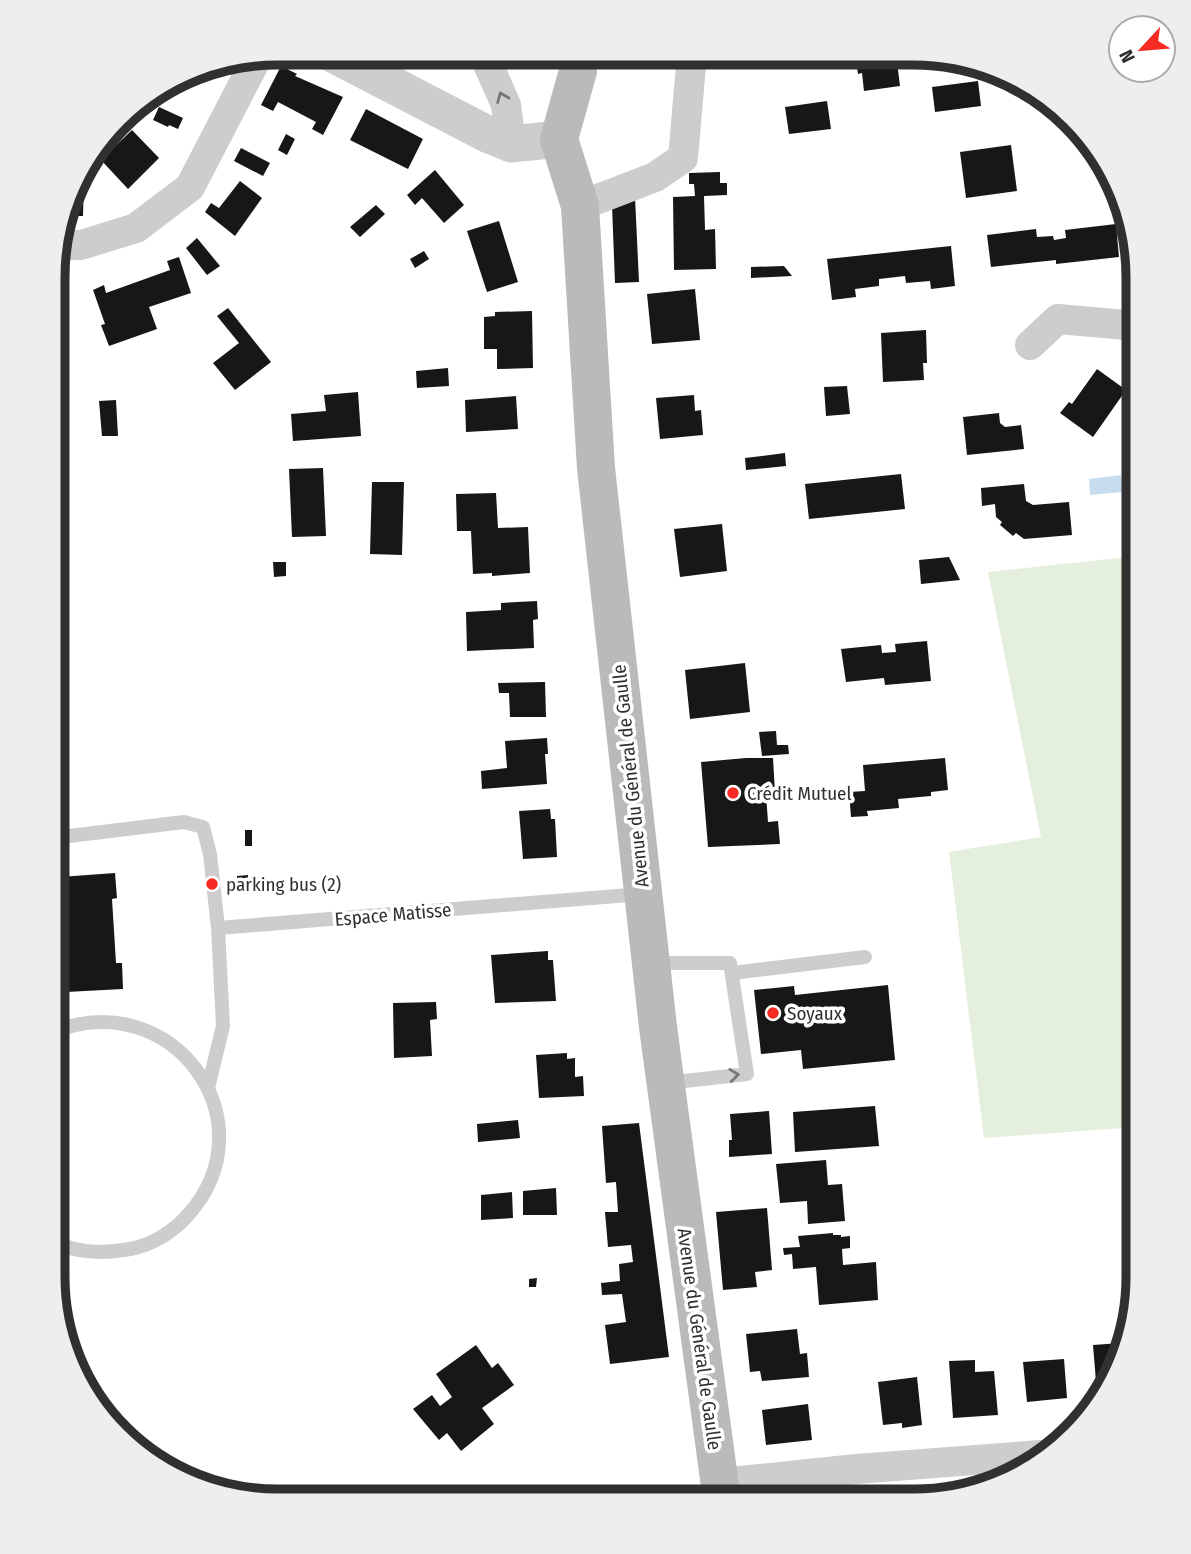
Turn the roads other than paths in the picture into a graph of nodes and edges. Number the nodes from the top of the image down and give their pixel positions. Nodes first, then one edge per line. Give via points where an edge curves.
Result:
1 (354, 65) edge
2 (488, 65) edge
3 (578, 65) edge
4 (691, 65) edge
5 (252, 67) edge
6 (559, 139) junction
7 (511, 144) junction
8 (580, 206) junction
9 (68, 245) edge
10 (1126, 324) edge
11 (1030, 345) dead end
12 (65, 837) edge
13 (643, 894) junction
14 (218, 928) junction
15 (865, 957) dead end
16 (652, 963) junction
17 (732, 973) junction
18 (65, 1027) edge
19 (666, 1083) junction
20 (208, 1088) junction
21 (65, 1248) edge
22 (1027, 1456) edge
23 (720, 1489) edge
24 (729, 1489) edge

1 - 7 street
7 -> 2 street via 506,106
3 - 6 main road
4 - 8 street via 683,158 655,177
5 - 9 street via 190,187 136,228
6 - 7 street
6 - 8 main road, Avenue du Général de Gaulle
8 - 13 main road, Avenue du Général de Gaulle via 596,468
10 - 11 street via 1058,319
12 - 14 lane via 184,822 203,827
13 - 14 lane, Espace Matisse
13 - 16 main road, Avenue du Général de Gaulle
14 - 20 lane via 223,1026
15 - 17 lane
16 - 17 lane via 730,963
16 - 19 main road, Avenue du Général de Gaulle
19 -> 17 lane via 747,1074
18 - 20 lane via 98,1020 151,1031 184,1055
19 - 23 main road, Avenue du Général de Gaulle
20 - 21 lane via 218,1125 216,1164 201,1199 176,1228 142,1247 104,1254
22 - 24 street via 740,1481

